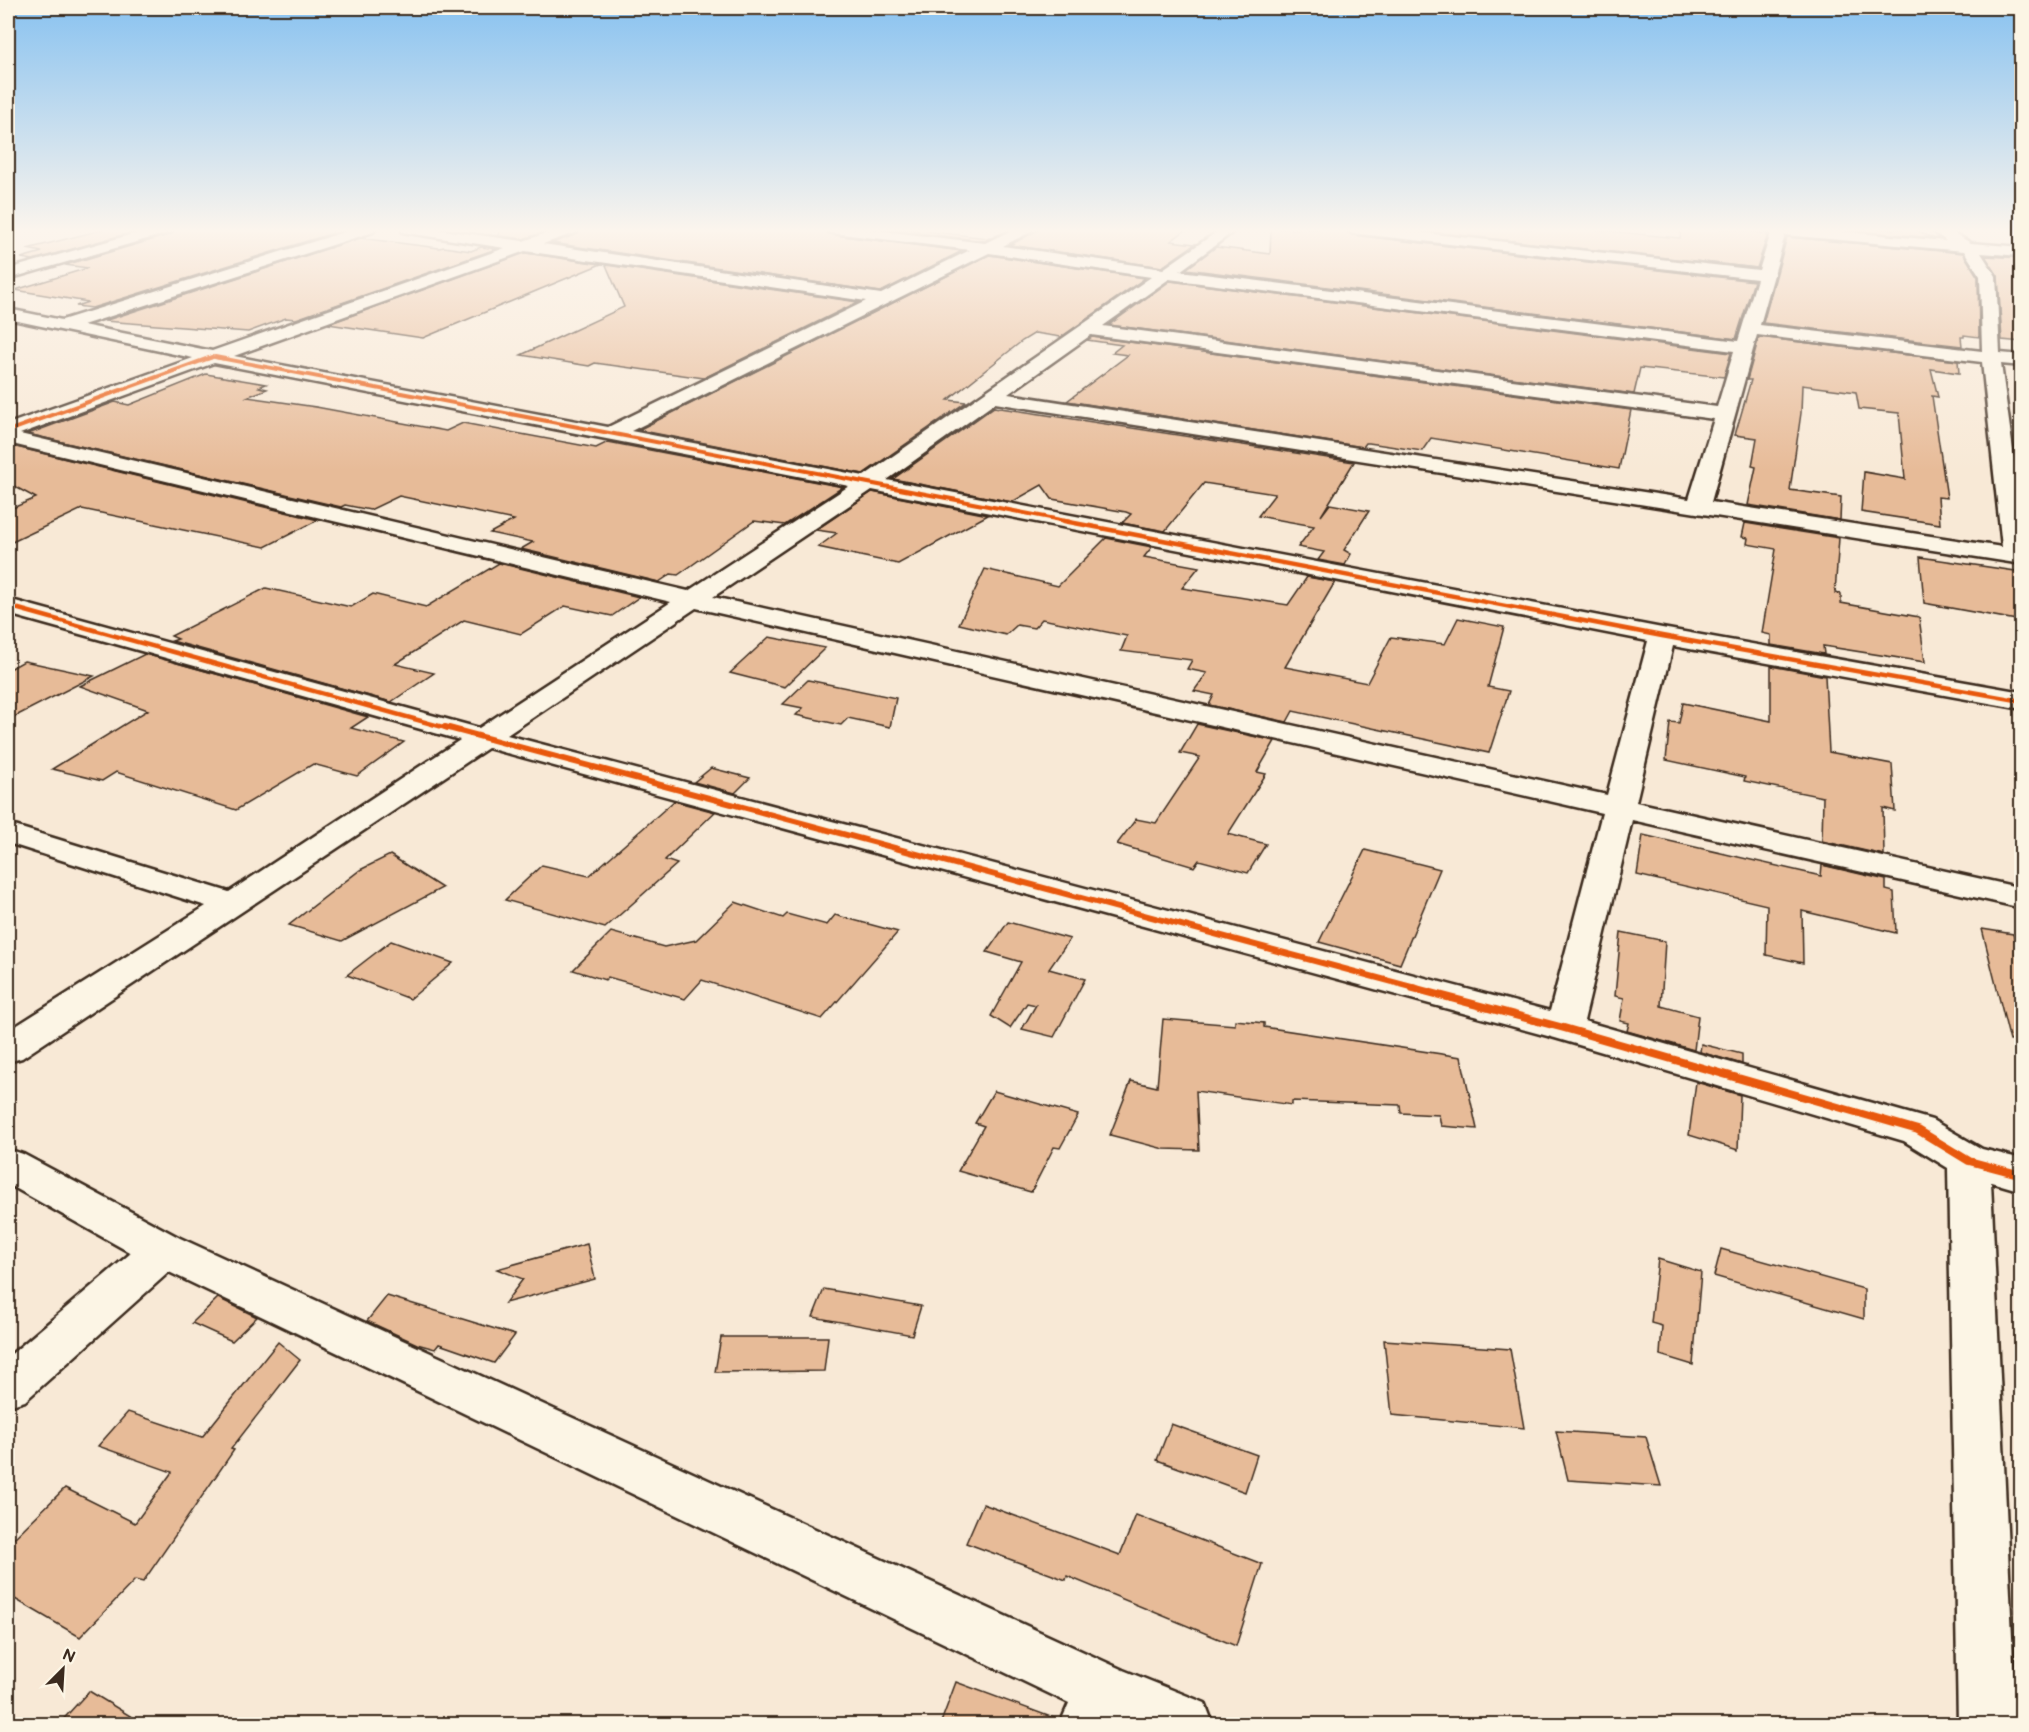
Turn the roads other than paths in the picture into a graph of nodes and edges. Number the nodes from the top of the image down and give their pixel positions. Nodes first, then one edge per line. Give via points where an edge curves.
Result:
1 (111, 310) edge
2 (344, 310) edge
3 (862, 310) edge
4 (1114, 310) edge
5 (1490, 310) edge
6 (1755, 310) edge
7 (1989, 310) edge
8 (13, 317) edge
9 (63, 325) junction
10 (1088, 329) junction
11 (1747, 338) junction
12 (213, 357) junction
13 (1990, 357) junction
14 (2022, 361) edge
15 (991, 397) junction
16 (1724, 414) junction
17 (8, 431) edge
18 (612, 433) junction
19 (8, 437) edge
20 (870, 482) junction
21 (1698, 507) junction
22 (2018, 557) edge
23 (693, 600) junction
24 (8, 606) edge
25 (1662, 636) junction
26 (2022, 701) edge
27 (484, 738) junction
28 (1619, 808) junction
29 (8, 833) edge
30 (2022, 898) edge
31 (233, 904) junction
32 (1564, 1028) junction
33 (8, 1049) edge
34 (1969, 1161) junction
35 (8, 1165) edge
36 (2022, 1175) edge
37 (164, 1250) junction
38 (8, 1386) edge
39 (1096, 1707) edge
40 (1184, 1725) edge
41 (1987, 1725) edge

1 - 9 street
2 - 12 street
3 - 18 street
4 - 10 street
5 - 11 street
6 - 11 street
7 - 13 street
8 - 9 street
9 - 12 street
10 - 15 street
10 - 16 street
11 - 13 street
11 - 16 street
12 - 17 street
12 - 18 street
13 - 14 street
13 - 22 street
15 - 20 street
15 - 21 street
16 - 21 street
18 - 20 street
19 - 23 street
20 - 23 street
20 - 25 street
21 - 22 street
23 - 27 street
23 - 28 street
24 - 27 street
25 - 26 street
25 - 28 street
27 - 31 street
27 - 32 street
28 - 30 street
28 - 32 street
29 - 31 street
31 - 33 street
32 - 34 street via 1918,1130
34 - 36 street
34 - 41 street
35 - 37 street
37 - 38 street
37 - 39 street
39 - 40 street

